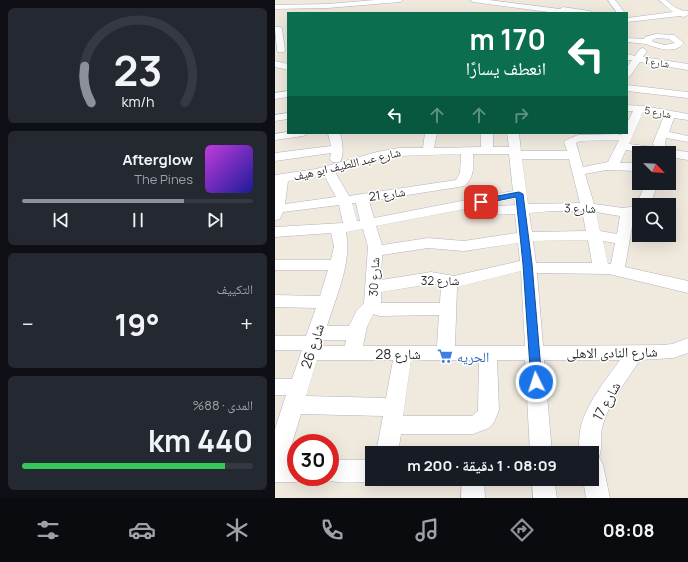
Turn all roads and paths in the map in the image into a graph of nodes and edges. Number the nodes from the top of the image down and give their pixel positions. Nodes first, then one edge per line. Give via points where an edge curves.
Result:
1 (400, 0) edge
2 (473, 0) edge
3 (496, 0) edge
4 (605, 0) edge
5 (662, 0) edge
6 (670, 0) edge
7 (358, 3) edge
8 (511, 4) junction
9 (275, 6) edge
10 (499, 12) edge
11 (566, 12) edge
12 (583, 12) edge
13 (612, 12) edge
14 (620, 12) edge
15 (686, 14) edge
16 (639, 28) edge
17 (279, 31) edge
18 (628, 39) edge
19 (675, 39) junction
20 (688, 43) edge
21 (666, 47) junction
22 (281, 50) edge
23 (688, 50) edge
24 (628, 57) edge
25 (637, 59) junction
26 (275, 64) edge
27 (287, 67) edge
28 (688, 67) edge
29 (275, 69) edge
30 (628, 72) edge
31 (628, 88) edge
32 (687, 93) edge
33 (287, 94) edge
34 (275, 96) edge
35 (628, 108) edge
36 (639, 109) junction
37 (670, 114) junction
38 (287, 116) edge
39 (688, 117) edge
40 (275, 118) edge
41 (630, 122) edge
42 (296, 134) edge
43 (334, 134) edge
44 (431, 134) edge
45 (487, 134) edge
46 (513, 134) edge
47 (662, 134) junction
48 (275, 137) edge
49 (688, 138) edge
50 (620, 139) edge
51 (642, 146) edge
52 (661, 146) edge
53 (337, 149) junction
54 (428, 150) junction
55 (467, 150) junction
56 (487, 150) junction
57 (515, 152) junction
58 (676, 154) edge
59 (574, 155) junction
60 (688, 156) edge
61 (275, 157) edge
62 (613, 165) junction
63 (632, 166) edge
64 (333, 169) junction
65 (579, 172) junction
66 (279, 179) edge
67 (361, 198) junction
68 (344, 199) junction
69 (520, 201) junction
70 (588, 207) junction
71 (276, 209) edge
72 (632, 211) edge
73 (632, 216) edge
74 (369, 224) junction
75 (345, 228) junction
76 (275, 232) edge
77 (595, 235) junction
78 (524, 237) junction
79 (623, 240) junction
80 (375, 251) junction
81 (275, 264) edge
82 (338, 265) junction
83 (528, 266) junction
84 (601, 268) junction
85 (617, 271) junction
86 (449, 282) junction
87 (374, 287) junction
88 (688, 287) edge
89 (275, 301) edge
90 (327, 302) junction
91 (372, 306) junction
92 (448, 309) junction
93 (357, 333) junction
94 (275, 343) edge
95 (313, 343) junction
96 (688, 345) edge
97 (635, 352) junction
98 (446, 353) junction
99 (352, 354) junction
100 (403, 354) junction
101 (488, 354) junction
102 (534, 354) junction
103 (275, 387) edge
104 (295, 396) junction
105 (393, 416) junction
106 (388, 446) edge
107 (541, 446) edge
108 (589, 446) edge
109 (275, 462) edge
110 (275, 471) edge
111 (287, 471) edge
112 (339, 471) edge
113 (365, 471) edge
114 (473, 486) edge
115 (544, 486) edge
116 (596, 486) edge
117 (473, 498) edge
118 (545, 498) edge
119 (598, 498) edge

1 - 7 street
2 - 8 street
3 - 12 street
4 - 13 street
4 - 14 street
5 - 15 street
6 - 15 street
7 - 9 street via 310,7
8 - 10 street
8 - 11 street
15 - 16 street
16 - 18 street
16 - 19 street
16 - 21 street
16 - 25 street
17 - 22 street
19 - 20 street
19 - 21 street via 680,43 678,45
21 - 23 street
24 - 25 street, شارع 1
25 - 28 street, شارع 1
25 - 30 street
26 - 27 street
27 - 29 street
31 - 32 street
33 - 34 street
35 - 36 street, شارع 5
36 - 37 street, شارع 5
36 - 41 street
37 - 39 street, شارع 5
37 - 47 street
38 - 40 street
42 - 48 street
43 - 53 street
44 - 54 street
45 - 56 street
46 - 57 street
47 - 49 street
47 - 52 street via 659,143
50 - 51 street
50 - 59 street via 574,139 570,142
50 - 62 street
53 - 61 street
53 - 64 street
54 - 55 street, شارع عبد اللطيف ابو هيف
54 - 64 street, شارع عبد اللطيف ابو هيف via 388,153
55 - 56 street, شارع عبد اللطيف ابو هيف
55 - 67 street, شارع 21 via 466,176 463,181
56 - 57 street, شارع عبد اللطيف ابو هيف
57 - 59 street, شارع عبد اللطيف ابو هيف
57 - 69 street
58 - 60 street
59 - 65 street
62 - 63 street
62 - 65 street
64 - 66 street, شارع عبد اللطيف ابو هيف
64 - 68 street, شارع 26
65 - 70 street
66 - 71 street
67 - 68 street, شارع 21
67 - 74 street, شارع 30
68 - 71 street, شارع 21
68 - 75 street, شارع 26
69 - 70 street, شارع 3
69 - 74 street, شارع 3 via 474,203
69 - 78 street
70 - 72 street, شارع 3
70 - 77 street
73 - 79 street
74 - 75 street, شارع 3
74 - 80 street, شارع 30
75 - 76 street, شارع 3
75 - 82 street, شارع 26
77 - 78 street
77 - 79 street
77 - 84 street
78 - 80 street via 464,246 428,242
78 - 83 street
79 - 85 street
80 - 87 street, شارع 30
81 - 82 street
82 - 90 street, شارع 26
83 - 84 street, شارع 32
83 - 86 street, شارع 32
83 - 102 street
84 - 85 street, شارع 32
85 - 88 street, شارع 32
86 - 87 street, شارع 32 via 431,278
86 - 92 street
87 - 91 street, شارع 30
89 - 90 street
90 - 95 street, شارع 26
91 - 92 street, شارع 30 via 379,310
91 - 93 street via 363,313
92 - 98 street
93 - 95 street
93 - 99 street
94 - 95 street
95 - 99 street, شارع 28
95 - 104 street, شارع 26
96 - 97 street, شارع النادى الاهلى via 673,351
97 - 102 street, شارع النادى الاهلى
97 - 108 street, شارع 17 via 597,414 591,428
98 - 100 street, شارع 28
98 - 101 street, شارع 28
99 - 100 street, شارع 28
100 - 105 street
101 - 102 street, شارع 28
101 - 105 street via 489,410 481,422 473,425
102 - 107 street
103 - 104 street
104 - 105 street
104 - 109 street, شارع 26
105 - 106 street
110 - 111 street
112 - 113 street
114 - 117 street
115 - 118 street
116 - 119 street

